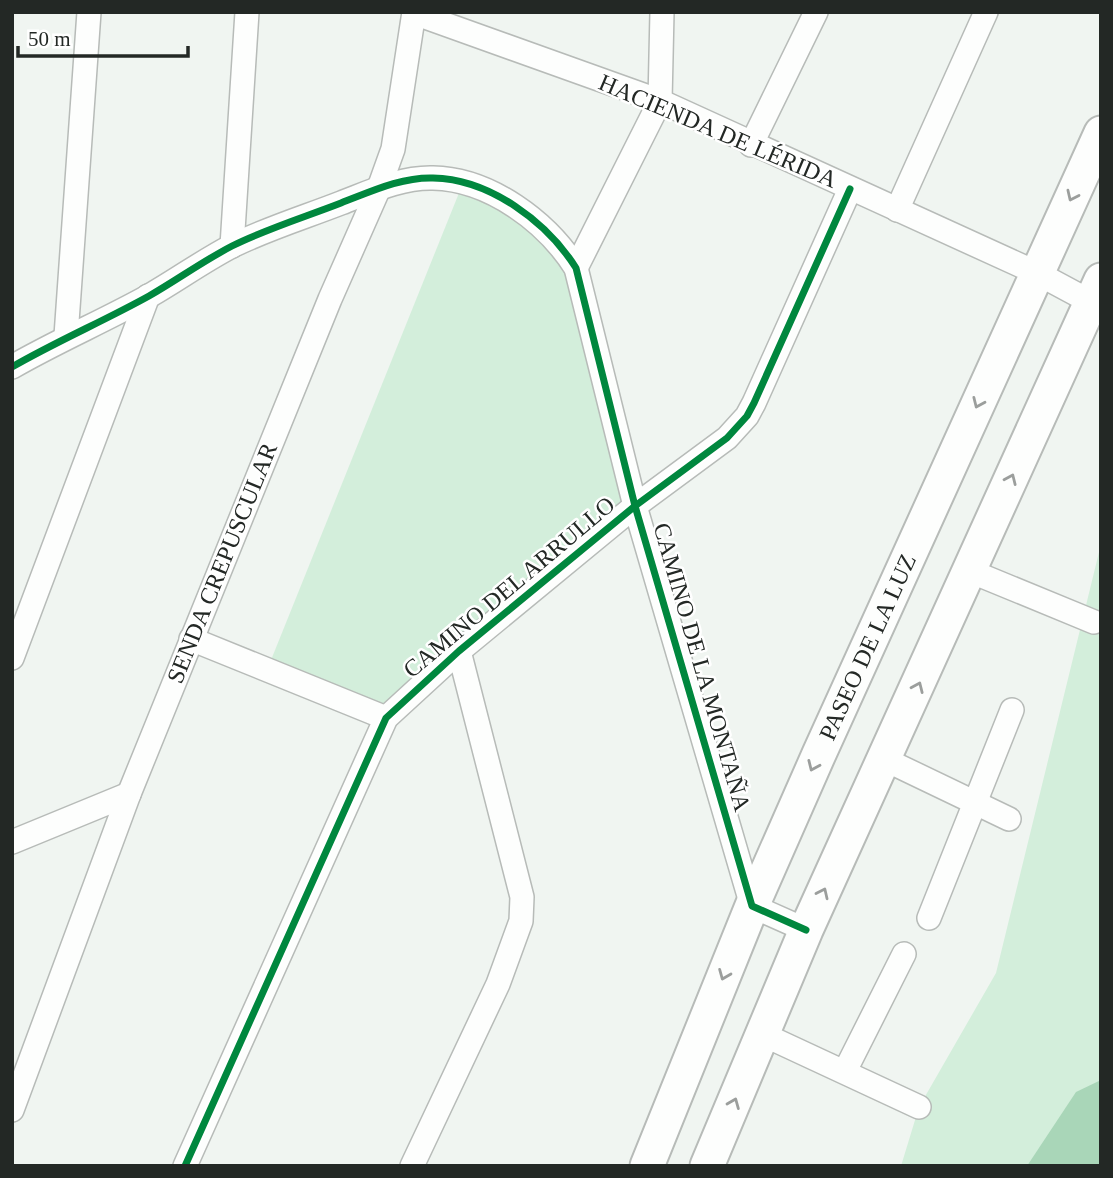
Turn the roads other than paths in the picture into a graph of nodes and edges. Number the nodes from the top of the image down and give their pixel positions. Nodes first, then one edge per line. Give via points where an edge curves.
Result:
1 (89, 12) edge
2 (247, 12) edge
3 (662, 12) edge
4 (816, 12) edge
5 (986, 12) edge
6 (414, 13) edge
7 (660, 101) junction
8 (1101, 134) edge
9 (751, 145) junction
10 (379, 188) junction
11 (850, 188) junction
12 (897, 210) junction
13 (232, 246) junction
14 (576, 268) junction
15 (1037, 274) junction
16 (1096, 291) edge
17 (148, 296) junction
18 (66, 336) junction
19 (12, 367) edge
20 (635, 506) junction
21 (970, 571) junction
22 (1094, 622) dead end
23 (191, 639) junction
24 (459, 651) junction
25 (12, 658) edge
26 (1012, 710) dead end
27 (386, 718) junction
28 (886, 760) junction
29 (129, 794) junction
30 (974, 804) junction
31 (1009, 819) dead end
32 (12, 842) edge
33 (752, 906) junction
34 (929, 918) dead end
35 (806, 930) junction
36 (904, 954) dead end
37 (762, 1034) junction
38 (845, 1071) junction
39 (919, 1107) dead end
40 (12, 1110) edge
41 (715, 1163) edge
42 (185, 1166) edge
43 (412, 1166) edge
44 (647, 1166) edge

1 - 18 street
2 - 13 street
3 - 7 street
4 - 9 street
5 - 12 street
6 - 7 street, HACIENDA DE LÉRIDA
6 - 10 street, SENDA CREPUSCULAR via 393,149
7 - 9 street, HACIENDA DE LÉRIDA
7 - 14 street
8 -> 15 street, PASEO DE LA LUZ
9 - 11 street, HACIENDA DE LÉRIDA
10 - 13 street, CAMINO DE LA MONTAÑA
10 - 14 street, CAMINO DE LA MONTAÑA via 433,178 494,195 543,228
10 - 23 street, SENDA CREPUSCULAR
11 - 12 street, HACIENDA DE LÉRIDA
11 - 20 street, CAMINO DEL ARRULLO via 747,416 727,438
12 - 15 street, HACIENDA DE LÉRIDA
13 - 17 street, CAMINO DE LA MONTAÑA
14 - 20 street, CAMINO DE LA MONTAÑA
15 - 16 street, HACIENDA DE LÉRIDA
15 -> 33 street, PASEO DE LA LUZ
21 -> 16 street
17 - 18 street, CAMINO DE LA MONTAÑA
17 - 25 street
18 - 19 street, CAMINO DE LA MONTAÑA
20 - 24 street, CAMINO DEL ARRULLO
20 - 33 street, CAMINO DE LA MONTAÑA
21 - 22 street
28 -> 21 street
23 - 27 street
23 - 29 street, SENDA CREPUSCULAR
24 - 27 street, CAMINO DEL ARRULLO
24 - 43 street via 522,897 521,921 498,984
26 - 30 street
27 - 42 street, CAMINO DEL ARRULLO
28 - 30 street
35 -> 28 street
29 - 32 street
29 - 40 street, SENDA CREPUSCULAR
30 - 31 street
30 - 34 street
33 - 35 street
33 -> 44 street, PASEO DE LA LUZ
35 - 37 street
36 - 38 street
37 - 38 street
41 -> 37 street
38 - 39 street

